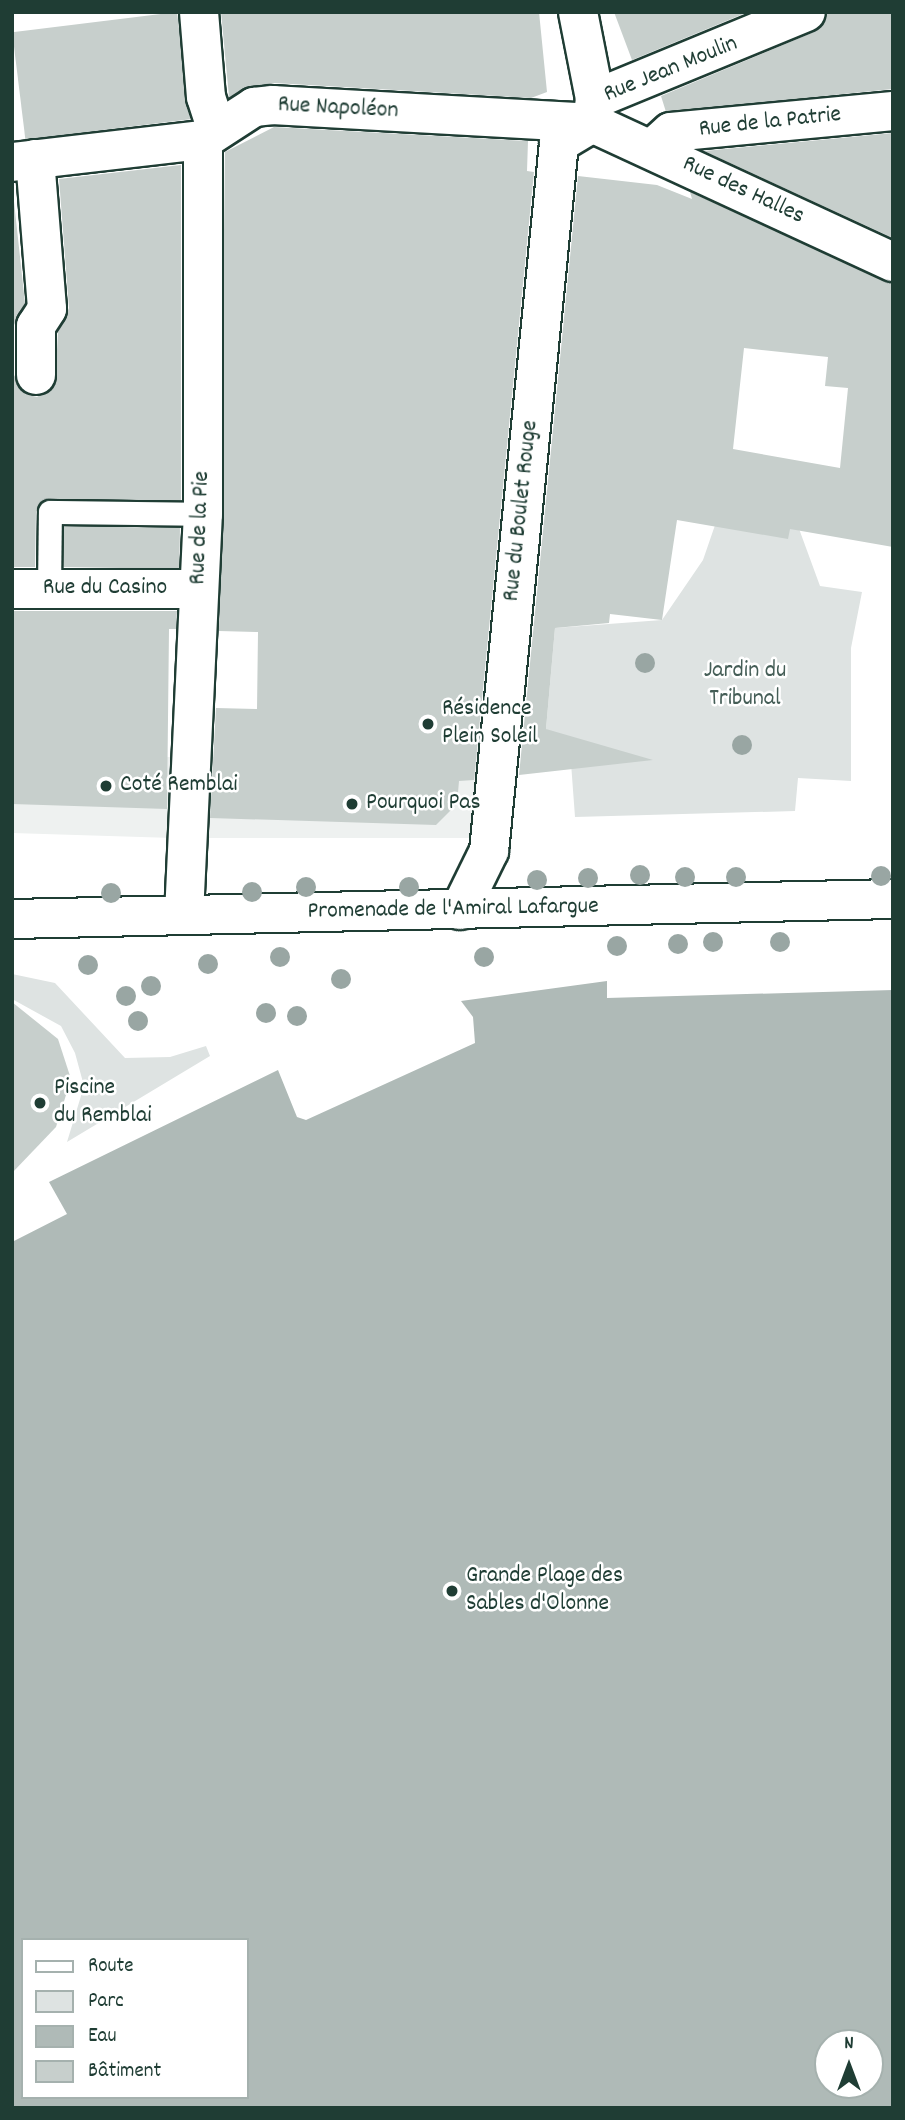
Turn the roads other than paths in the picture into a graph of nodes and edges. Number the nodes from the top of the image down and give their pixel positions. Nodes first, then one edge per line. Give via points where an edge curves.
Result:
1 (199, 12) edge
2 (578, 12) edge
3 (806, 12) edge
4 (593, 111) junction
5 (893, 111) edge
6 (210, 134) junction
7 (653, 148) junction
8 (24, 161) edge
9 (893, 262) edge
10 (36, 375) dead end
11 (203, 514) junction
12 (31, 589) edge
13 (198, 589) junction
14 (893, 899) edge
15 (460, 911) junction
16 (184, 915) junction
17 (12, 919) edge

1 - 6 street, Rue de la Pie
2 - 4 street
3 - 4 street, Rue Jean Moulin
4 - 6 street, Rue Napoléon via 273,105 254,107
4 - 7 street, Rue des Halles
4 - 15 street, Rue du Boulet Rouge via 559,143 489,851
5 - 7 street, Rue de la Patrie via 671,132
6 - 8 street, Rue Napoléon
6 - 11 street, Rue de la Pie
7 - 9 street, Rue des Halles
8 - 10 street via 47,309 36,326
11 - 12 lane via 50,512
11 - 13 street, Rue de la Pie
12 - 13 street, Rue du Casino
13 - 16 street, Rue de la Pie
14 - 15 street, Promenade de l'Amiral Lafargue
15 - 16 street, Promenade de l'Amiral Lafargue
16 - 17 street, Promenade de l'Amiral Lafargue

